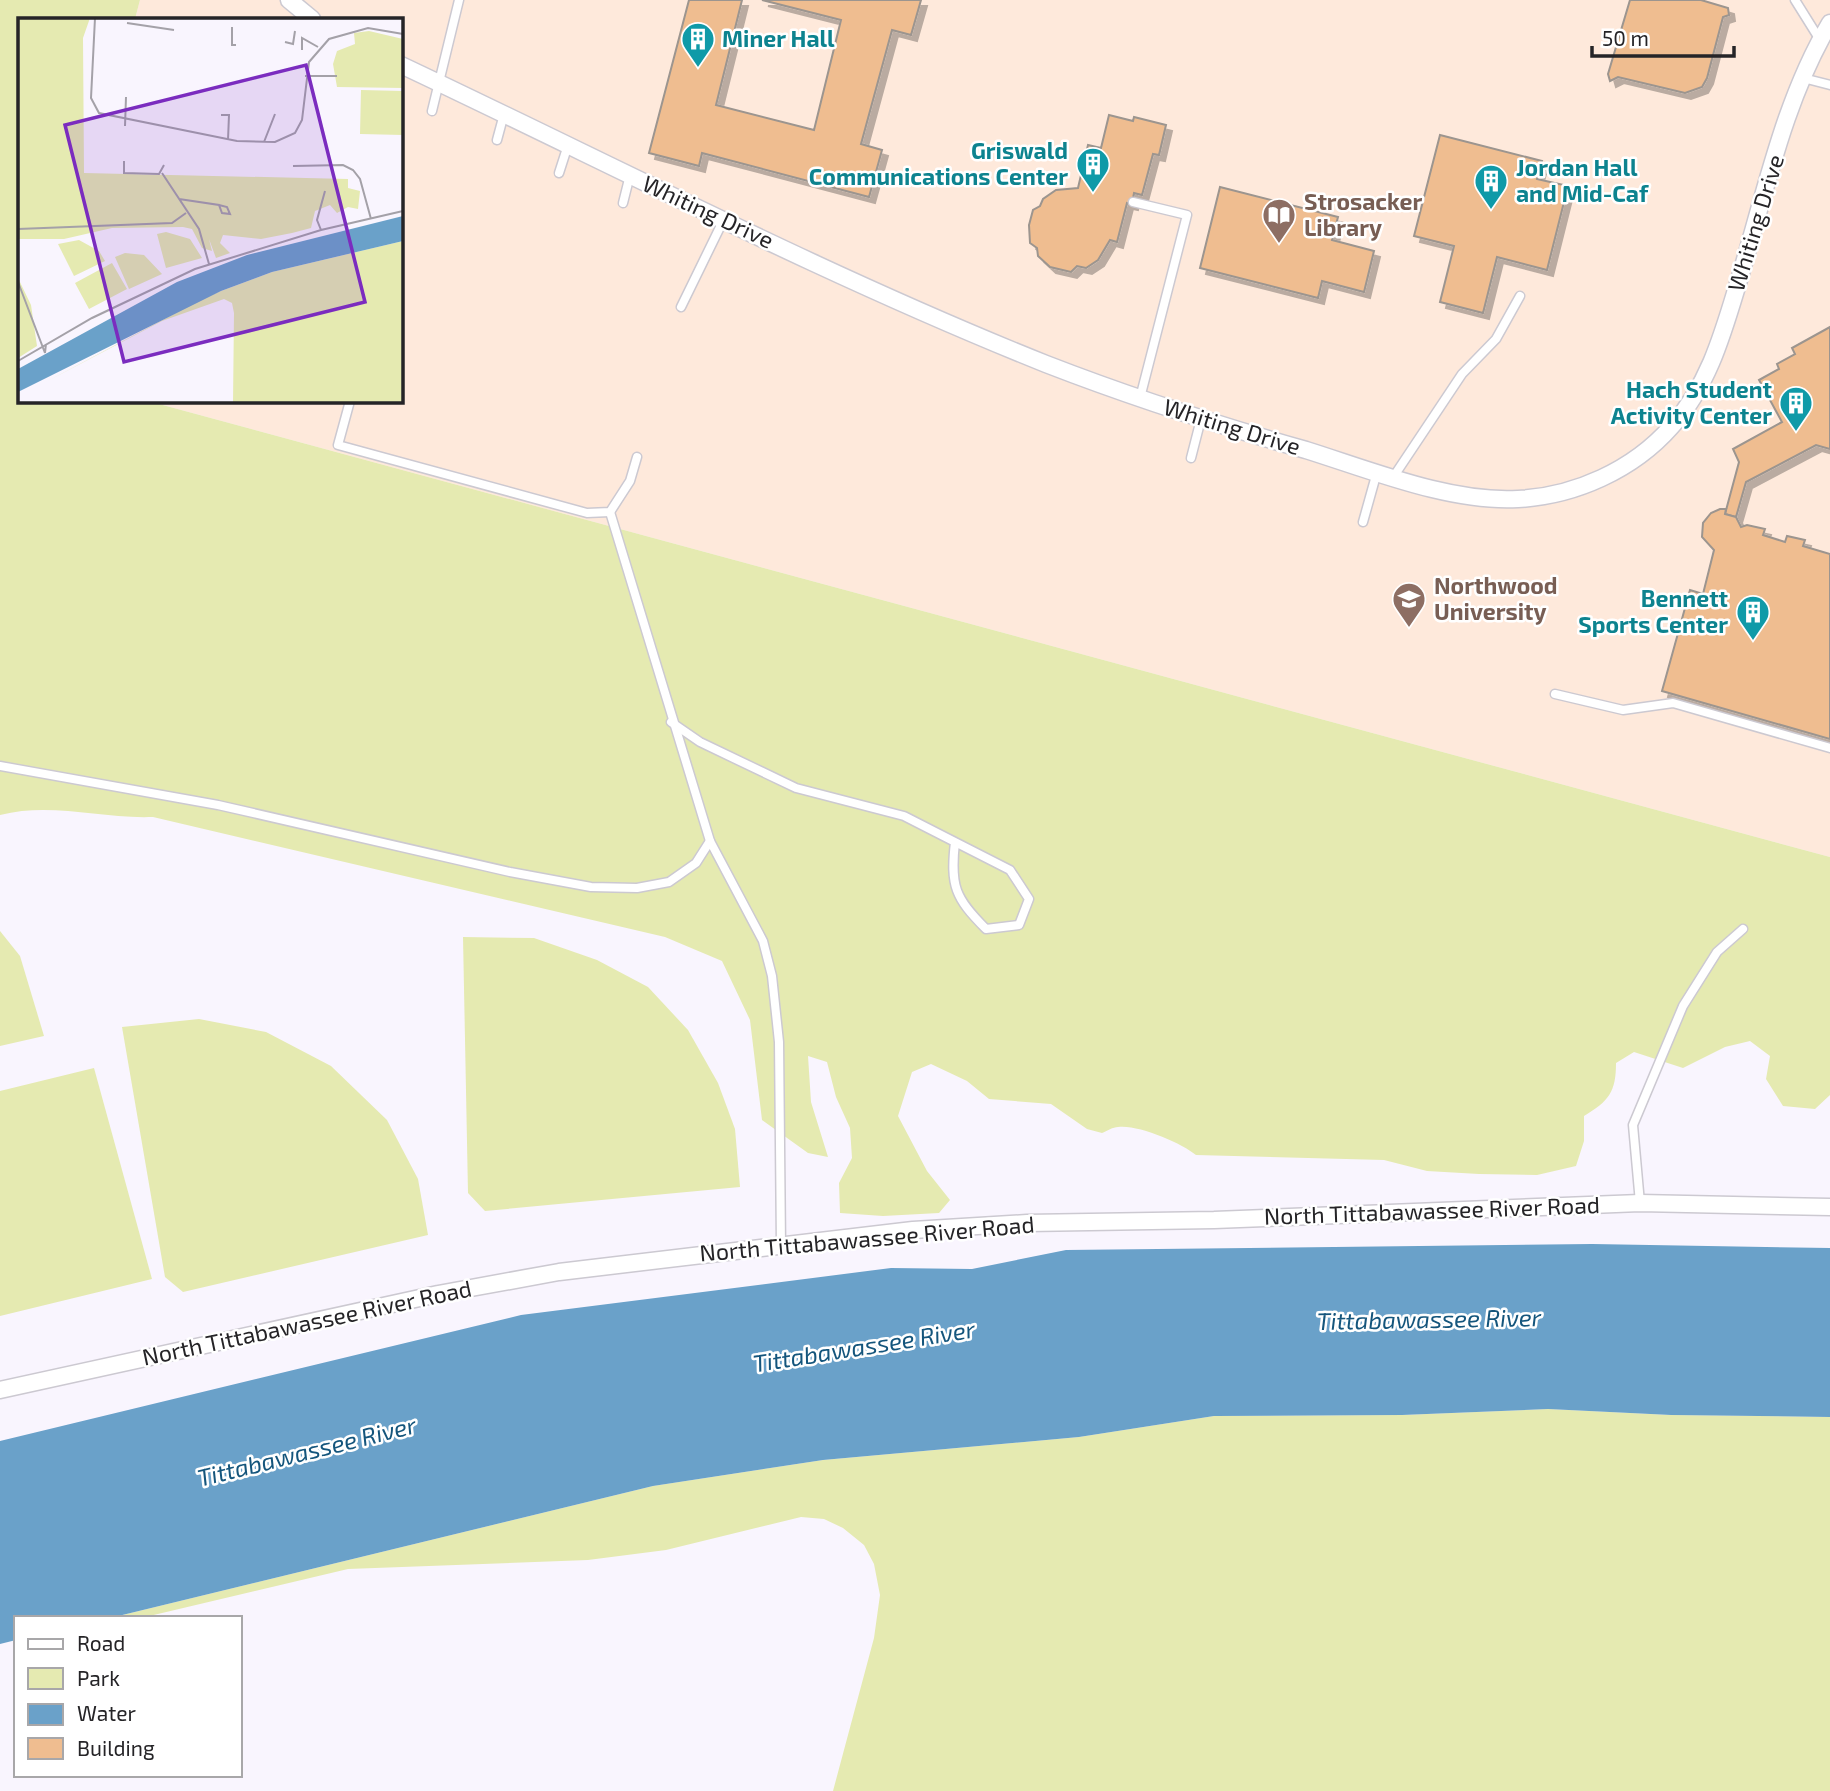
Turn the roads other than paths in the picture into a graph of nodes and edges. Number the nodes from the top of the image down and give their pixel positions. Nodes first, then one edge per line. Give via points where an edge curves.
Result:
1 (289, 0) edge
2 (460, 0) edge
3 (1795, 0) edge
4 (311, 18) edge
5 (1830, 23) edge
6 (1820, 40) junction
7 (402, 65) edge
8 (1803, 78) junction
9 (438, 82) junction
10 (1830, 85) edge
11 (432, 111) dead end
12 (504, 114) junction
13 (497, 140) dead end
14 (568, 145) junction
15 (559, 173) dead end
16 (630, 174) junction
17 (623, 202) dead end
18 (1133, 202) dead end
19 (724, 219) junction
20 (1520, 296) dead end
21 (681, 307) dead end
22 (1140, 398) junction
23 (350, 402) edge
24 (1201, 419) junction
25 (637, 457) dead end
26 (1191, 457) dead end
27 (1377, 472) junction
28 (1394, 476) junction
29 (610, 512) junction
30 (1363, 522) dead end
31 (1555, 694) dead end
32 (671, 722) junction
33 (1830, 748) edge
34 (0, 766) edge
35 (710, 841) junction
36 (955, 842) junction
37 (1742, 929) dead end
38 (1640, 1203) junction
39 (1830, 1207) edge
40 (781, 1247) junction
41 (0, 1390) edge

1 - 4 street
2 - 9 lane
3 - 6 lane
5 - 6 street, Whiting Drive
6 - 8 street, Whiting Drive
7 - 9 street, Whiting Drive
8 - 10 lane
8 - 28 street, Whiting Drive via 1705,382 1670,429 1630,462 1564,493 1515,500
9 - 11 lane
9 - 12 street, Whiting Drive
12 - 13 lane
12 - 14 street, Whiting Drive
14 - 15 lane
14 - 16 street, Whiting Drive
16 - 17 lane
16 - 19 street, Whiting Drive
18 - 22 lane via 1187,215
19 - 21 lane
19 - 22 street, Whiting Drive via 892,298
20 - 28 lane via 1496,340 1462,374
22 - 24 street, Whiting Drive
23 - 29 lane via 338,445 587,513
24 - 26 lane
24 - 27 street, Whiting Drive
25 - 29 lane via 630,481
27 - 28 street, Whiting Drive
27 - 30 lane
29 - 32 lane
31 - 33 lane via 1623,710 1673,704
32 - 35 lane
32 - 36 lane via 700,742 796,788 904,816
34 - 35 lane via 218,805 591,887 637,888 669,882 696,863
35 - 40 lane via 763,941 772,976 779,1042
36 - 36 lane via 952,872 962,905 986,929 1019,925 1029,899 1010,870
37 - 38 lane via 1717,952 1683,1006 1633,1125
38 - 39 street, North Tittabawassee River Road
38 - 40 street, North Tittabawassee River Road via 1027,1223 913,1230
40 - 41 street, North Tittabawassee River Road via 559,1272

